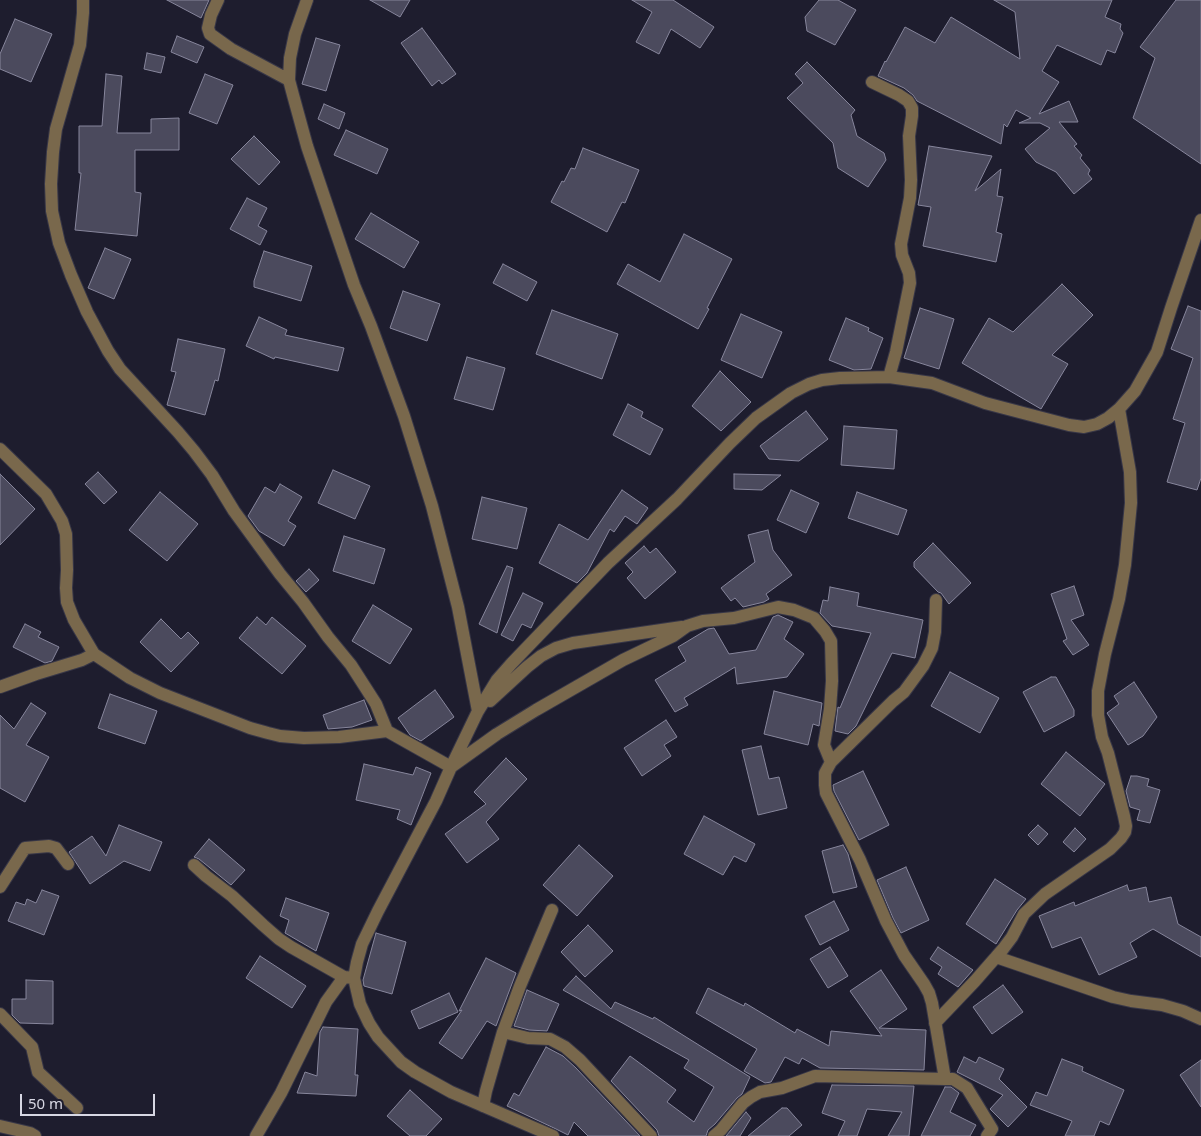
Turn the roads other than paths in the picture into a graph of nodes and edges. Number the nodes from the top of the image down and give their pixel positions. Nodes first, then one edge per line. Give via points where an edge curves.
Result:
1 (83, 0) edge
2 (218, 0) edge
3 (307, 0) edge
4 (289, 80) junction
5 (872, 82) dead end
6 (1201, 220) edge
7 (889, 377) junction
8 (1119, 409) junction
9 (0, 449) edge
10 (936, 600) dead end
11 (687, 626) junction
12 (94, 654) junction
13 (0, 687) edge
14 (478, 711) junction
15 (388, 731) junction
16 (831, 762) junction
17 (451, 767) junction
18 (68, 864) dead end
19 (194, 865) dead end
20 (0, 887) edge
21 (552, 910) dead end
22 (996, 957) junction
23 (349, 977) junction
24 (0, 1014) edge
25 (1201, 1019) edge
26 (935, 1023) junction
27 (503, 1032) junction
28 (945, 1079) junction
29 (483, 1106) junction
30 (76, 1108) dead end
31 (0, 1126) edge
32 (35, 1136) edge
33 (256, 1136) edge
34 (553, 1136) edge
35 (652, 1136) edge
36 (714, 1136) edge
37 (987, 1136) edge

1 - 15 street via 80,44 56,129 53,152 52,211 71,275 87,312 116,363 212,475 274,567 351,666 376,704
2 - 4 street via 211,15 210,34
3 - 4 street via 295,34
4 - 14 street via 307,146 354,285 404,416 432,506 458,607
5 - 7 street via 899,95 912,108 908,136 910,198 901,244 910,283
6 - 8 street via 1157,352 1135,391
7 - 8 street via 932,383 993,405 1084,427 1097,424
7 - 14 street via 840,378 808,384 756,418 677,499 608,563 512,663
8 - 22 street via 1130,472 1131,510 1126,565 1098,691 1098,715 1117,786 1125,832 1110,849 1033,905
9 - 12 street via 46,494 62,522 66,534 67,602
10 - 16 street via 935,632 924,666 904,692
11 - 14 street via 556,648 528,666
11 - 16 street via 778,607 814,618 831,641 832,682 824,745
11 - 17 street via 536,710
12 - 13 street
12 - 15 street via 160,693 268,733 304,738
14 - 17 street
15 - 17 street
16 - 26 street via 825,773 826,793 886,921 924,984 932,1003
17 - 23 street via 362,944
18 - 20 street via 56,848 25,848
19 - 23 street via 279,939
21 - 27 street
22 - 25 street via 1113,997 1162,1004
22 - 26 street
23 - 29 street via 368,1023 400,1062 451,1092
23 - 33 street via 326,1002
24 - 30 street via 32,1048 38,1072
26 - 28 street
27 - 29 street
27 - 35 street via 550,1039 565,1047
28 - 36 street via 815,1076 751,1097
28 - 37 street via 953,1079 967,1088 992,1129
29 - 34 street
31 - 32 street

